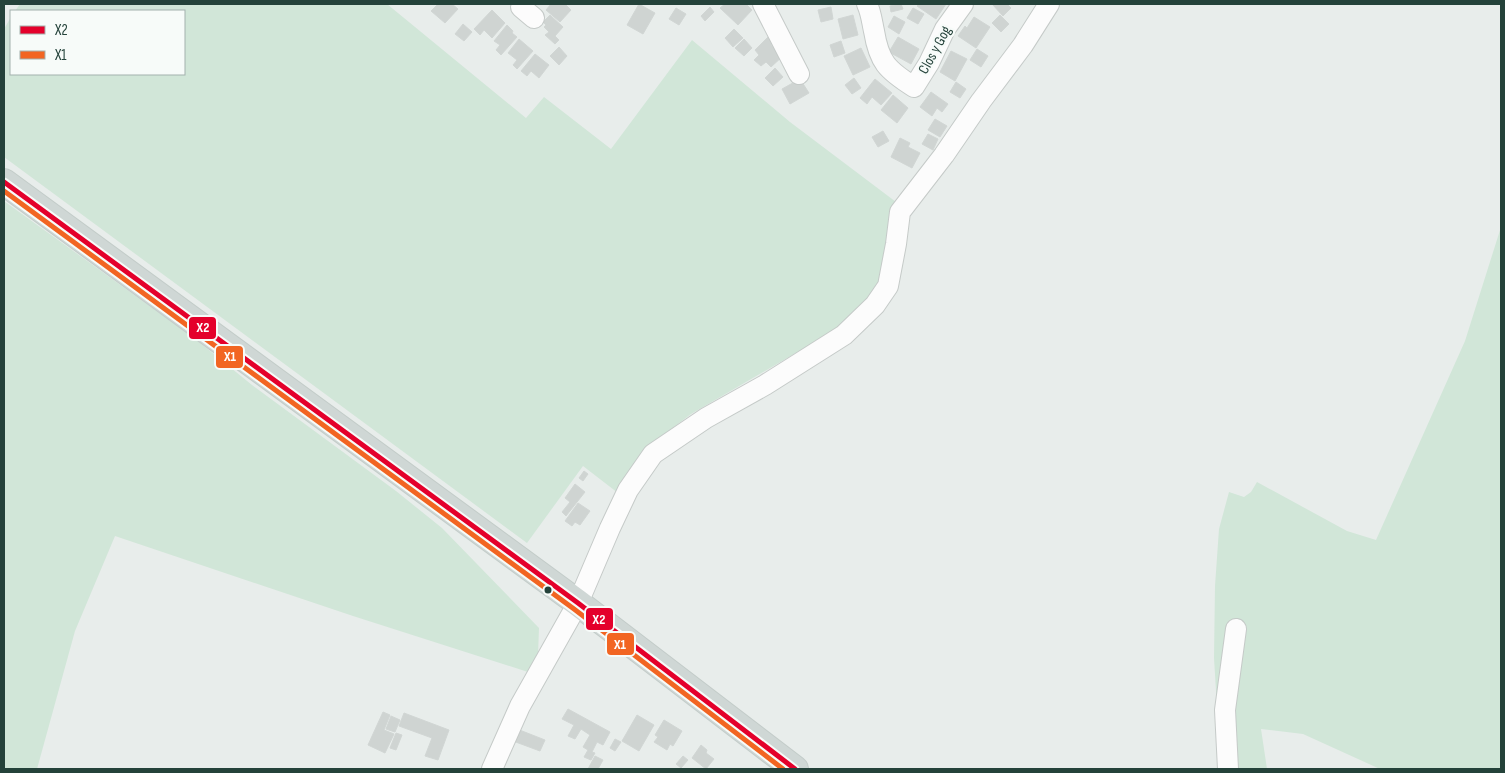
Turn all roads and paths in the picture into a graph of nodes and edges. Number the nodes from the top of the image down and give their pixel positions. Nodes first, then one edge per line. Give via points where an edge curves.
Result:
1 (763, 4) edge
2 (867, 4) edge
3 (963, 4) edge
4 (1049, 4) edge
5 (799, 74) dead end
6 (4, 182) edge
7 (578, 603) junction
8 (1236, 629) dead end
9 (492, 769) edge
10 (796, 769) edge
11 (1228, 769) edge

1 - 5 street
2 - 3 street, Clos y Gog via 882,60 914,87 945,29
4 - 7 street via 1023,45 900,212 888,286 875,304 844,335 706,418 653,454 628,490
6 - 7 main road
7 - 9 street via 520,706
7 - 10 main road
8 - 11 street via 1225,710

